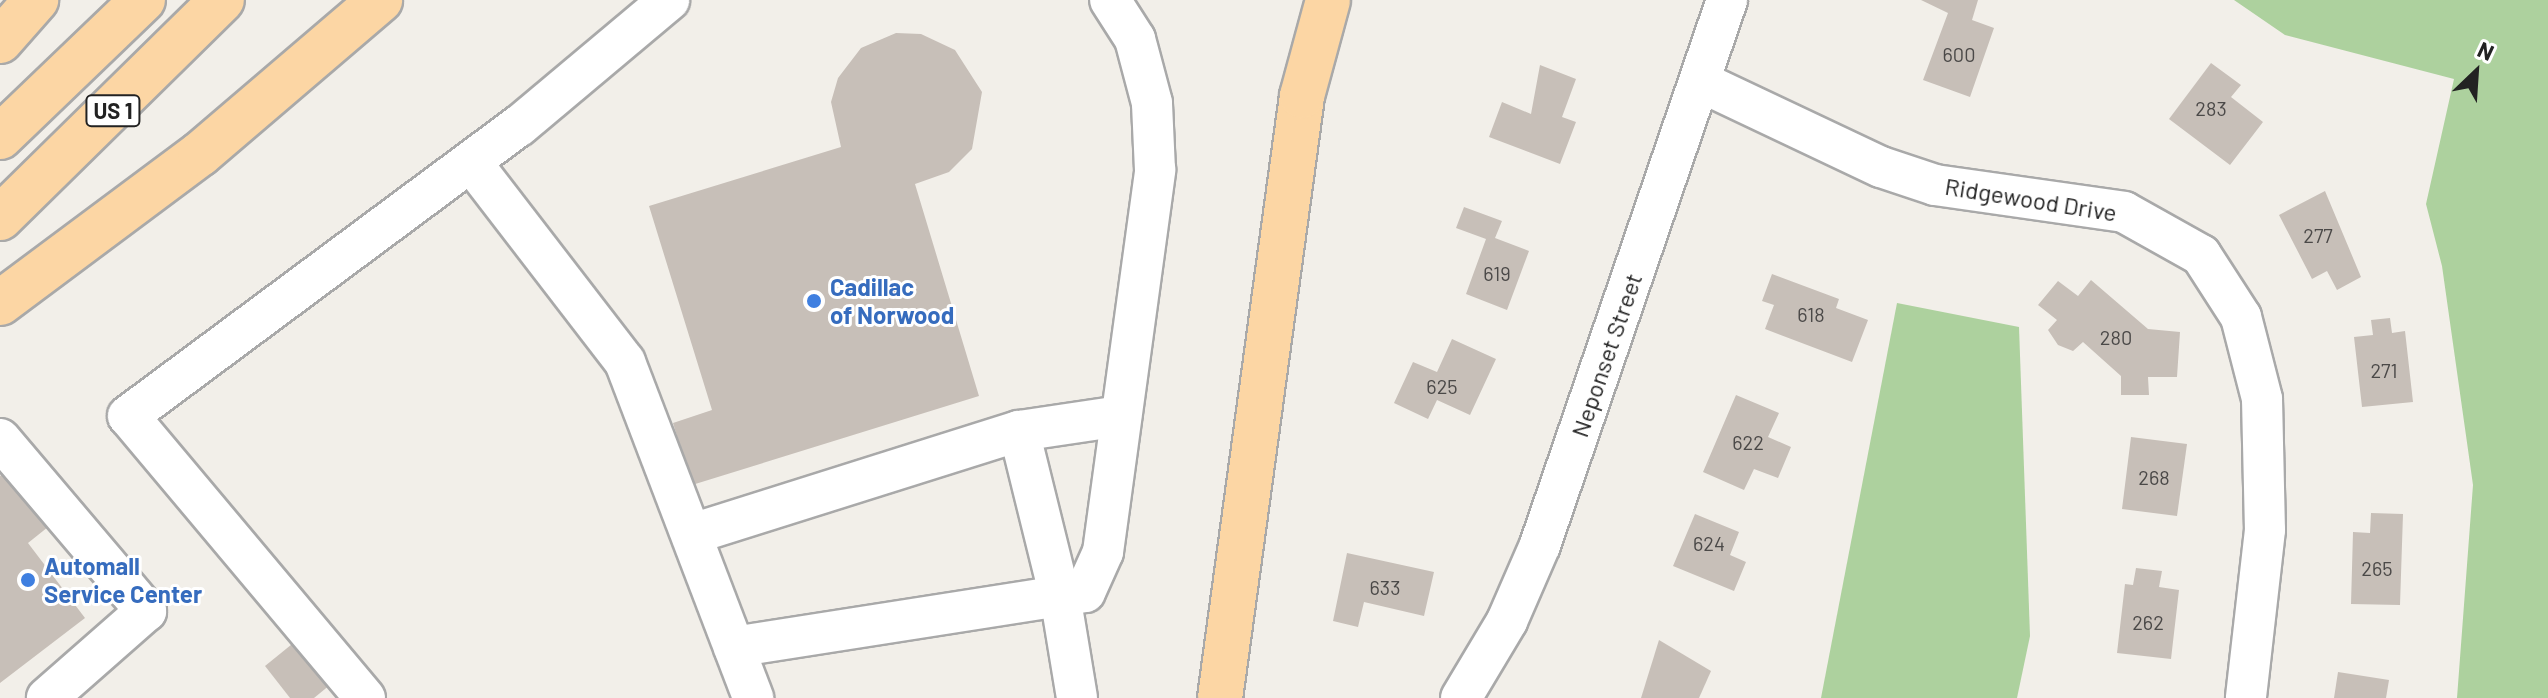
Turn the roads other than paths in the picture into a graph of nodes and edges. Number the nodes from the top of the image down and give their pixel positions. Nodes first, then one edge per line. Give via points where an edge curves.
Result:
1 (36, 0) edge
2 (143, 0) edge
3 (222, 0) edge
4 (380, 0) edge
5 (669, 0) edge
6 (1110, 0) edge
7 (1296, 0) edge
8 (1328, 0) edge
9 (1727, 0) edge
10 (0, 41) edge
11 (1701, 82) junction
12 (1302, 96) junction
13 (0, 137) edge
14 (471, 162) junction
15 (0, 218) edge
16 (0, 303) edge
17 (1121, 416) junction
18 (1019, 431) junction
19 (0, 439) edge
20 (692, 534) junction
21 (1061, 601) junction
22 (734, 647) junction
23 (47, 698) edge
24 (365, 698) edge
25 (753, 698) edge
26 (1077, 698) edge
27 (1220, 698) edge
28 (1461, 698) edge
29 (2246, 698) edge

1 - 10 main road
2 - 13 main road, US 1
3 - 15 main road, US 1
4 - 16 main road via 200,154
5 - 14 street
6 - 17 street via 1135,39 1152,103 1155,170
7 - 12 main road
8 - 12 main road
9 - 11 street, Neponset Street
11 - 28 street, Neponset Street via 1540,545 1507,621
11 - 29 street, Ridgewood Drive via 1881,167 1935,185 2124,212 2201,255 2241,317 2262,399 2265,530
12 - 27 main road
14 - 20 street via 625,362
14 - 24 street via 128,416
17 - 18 street
17 - 21 street via 1103,552 1085,592
18 - 20 street
18 - 21 street
19 - 23 street via 146,611
20 - 22 street
21 - 22 street
21 - 26 street
22 - 25 street

